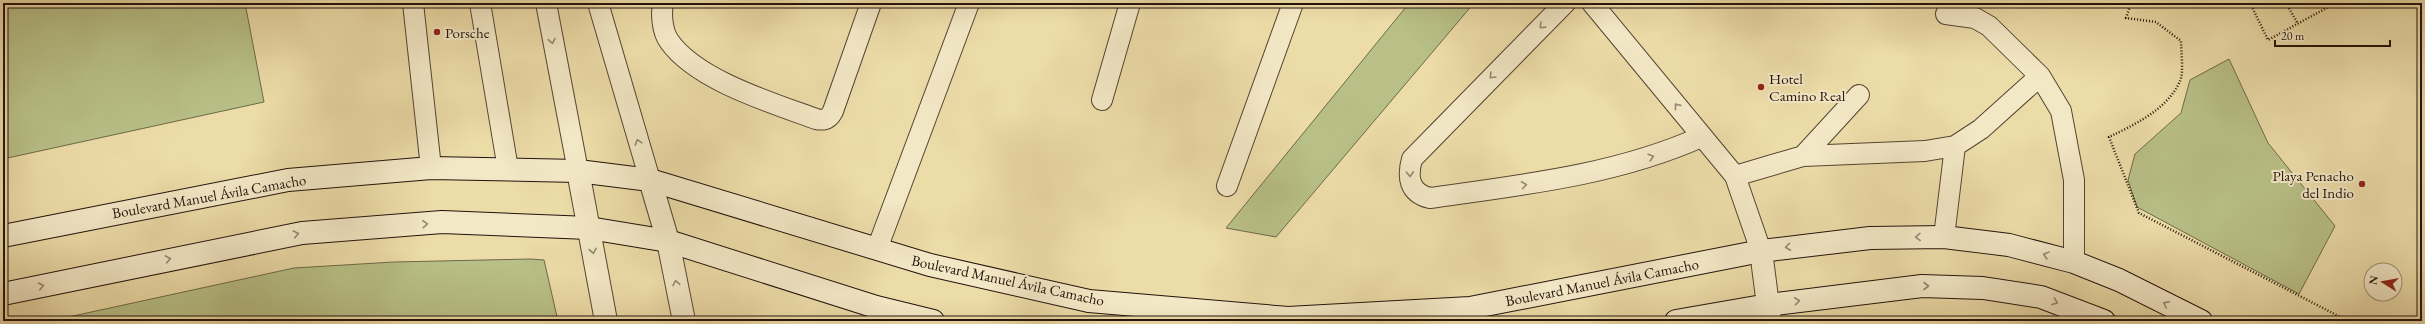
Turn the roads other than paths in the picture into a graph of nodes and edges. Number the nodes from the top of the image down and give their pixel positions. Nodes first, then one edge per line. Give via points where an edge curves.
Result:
1 (413, 3) edge
2 (480, 3) edge
3 (546, 3) edge
4 (598, 3) edge
5 (663, 3) edge
6 (871, 3) edge
7 (969, 3) edge
8 (1130, 3) edge
9 (1293, 3) edge
10 (1565, 3) edge
11 (1592, 3) edge
12 (1946, 14) dead end
13 (2040, 76) junction
14 (1859, 95) dead end
15 (1102, 100) dead end
16 (1701, 137) junction
17 (1955, 146) junction
18 (1803, 156) junction
19 (431, 168) junction
20 (508, 169) junction
21 (578, 171) junction
22 (1735, 176) junction
23 (650, 180) junction
24 (1227, 186) dead end
25 (589, 228) junction
26 (3, 236) edge
27 (1944, 237) junction
28 (668, 240) junction
29 (877, 249) junction
30 (1761, 251) junction
31 (2074, 262) junction
32 (3, 294) edge
33 (1769, 313) edge
34 (606, 321) edge
35 (684, 321) edge
36 (933, 321) edge
37 (1676, 321) edge
38 (2104, 321) edge
39 (2201, 321) edge

1 - 19 lane
2 - 20 lane
3 -> 21 lane
23 -> 4 lane
5 - 6 lane via 661,14 668,40 686,60 737,89 816,120 824,120 833,110
7 - 29 lane
8 - 15 lane
9 - 24 lane
10 -> 16 lane via 1412,159 1408,172 1412,185 1421,196 1430,198 1548,181 1628,164
16 -> 11 lane
12 - 13 lane via 1975,18 1989,26
13 - 17 lane via 1981,129
13 - 31 lane via 2061,111 2074,180
14 - 18 lane
16 - 22 lane
17 - 18 lane via 1925,151
17 - 27 lane
18 - 22 lane
19 - 20 main road, Boulevard Manuel Ávila Camacho
19 - 26 main road, Boulevard Manuel Ávila Camacho via 288,180
20 - 21 main road, Boulevard Manuel Ávila Camacho
21 - 23 main road, Boulevard Manuel Ávila Camacho
21 - 25 main road
22 - 30 lane
23 - 28 main road
23 - 29 main road, Boulevard Manuel Ávila Camacho
25 - 28 main road
32 -> 25 main road via 302,233 442,222
25 -> 34 main road
27 -> 30 main road, Boulevard Manuel Ávila Camacho via 1870,238
31 -> 27 main road, Boulevard Manuel Ávila Camacho via 2009,245
35 -> 28 main road
28 - 36 main road via 876,307
29 - 30 main road, Boulevard Manuel Ávila Camacho via 930,265 1089,301 1288,318 1470,308
30 - 33 main road
39 -> 31 main road, Boulevard Manuel Ávila Camacho via 2118,280
33 - 37 main road
33 -> 38 main road via 1922,286 1983,288 2041,296

